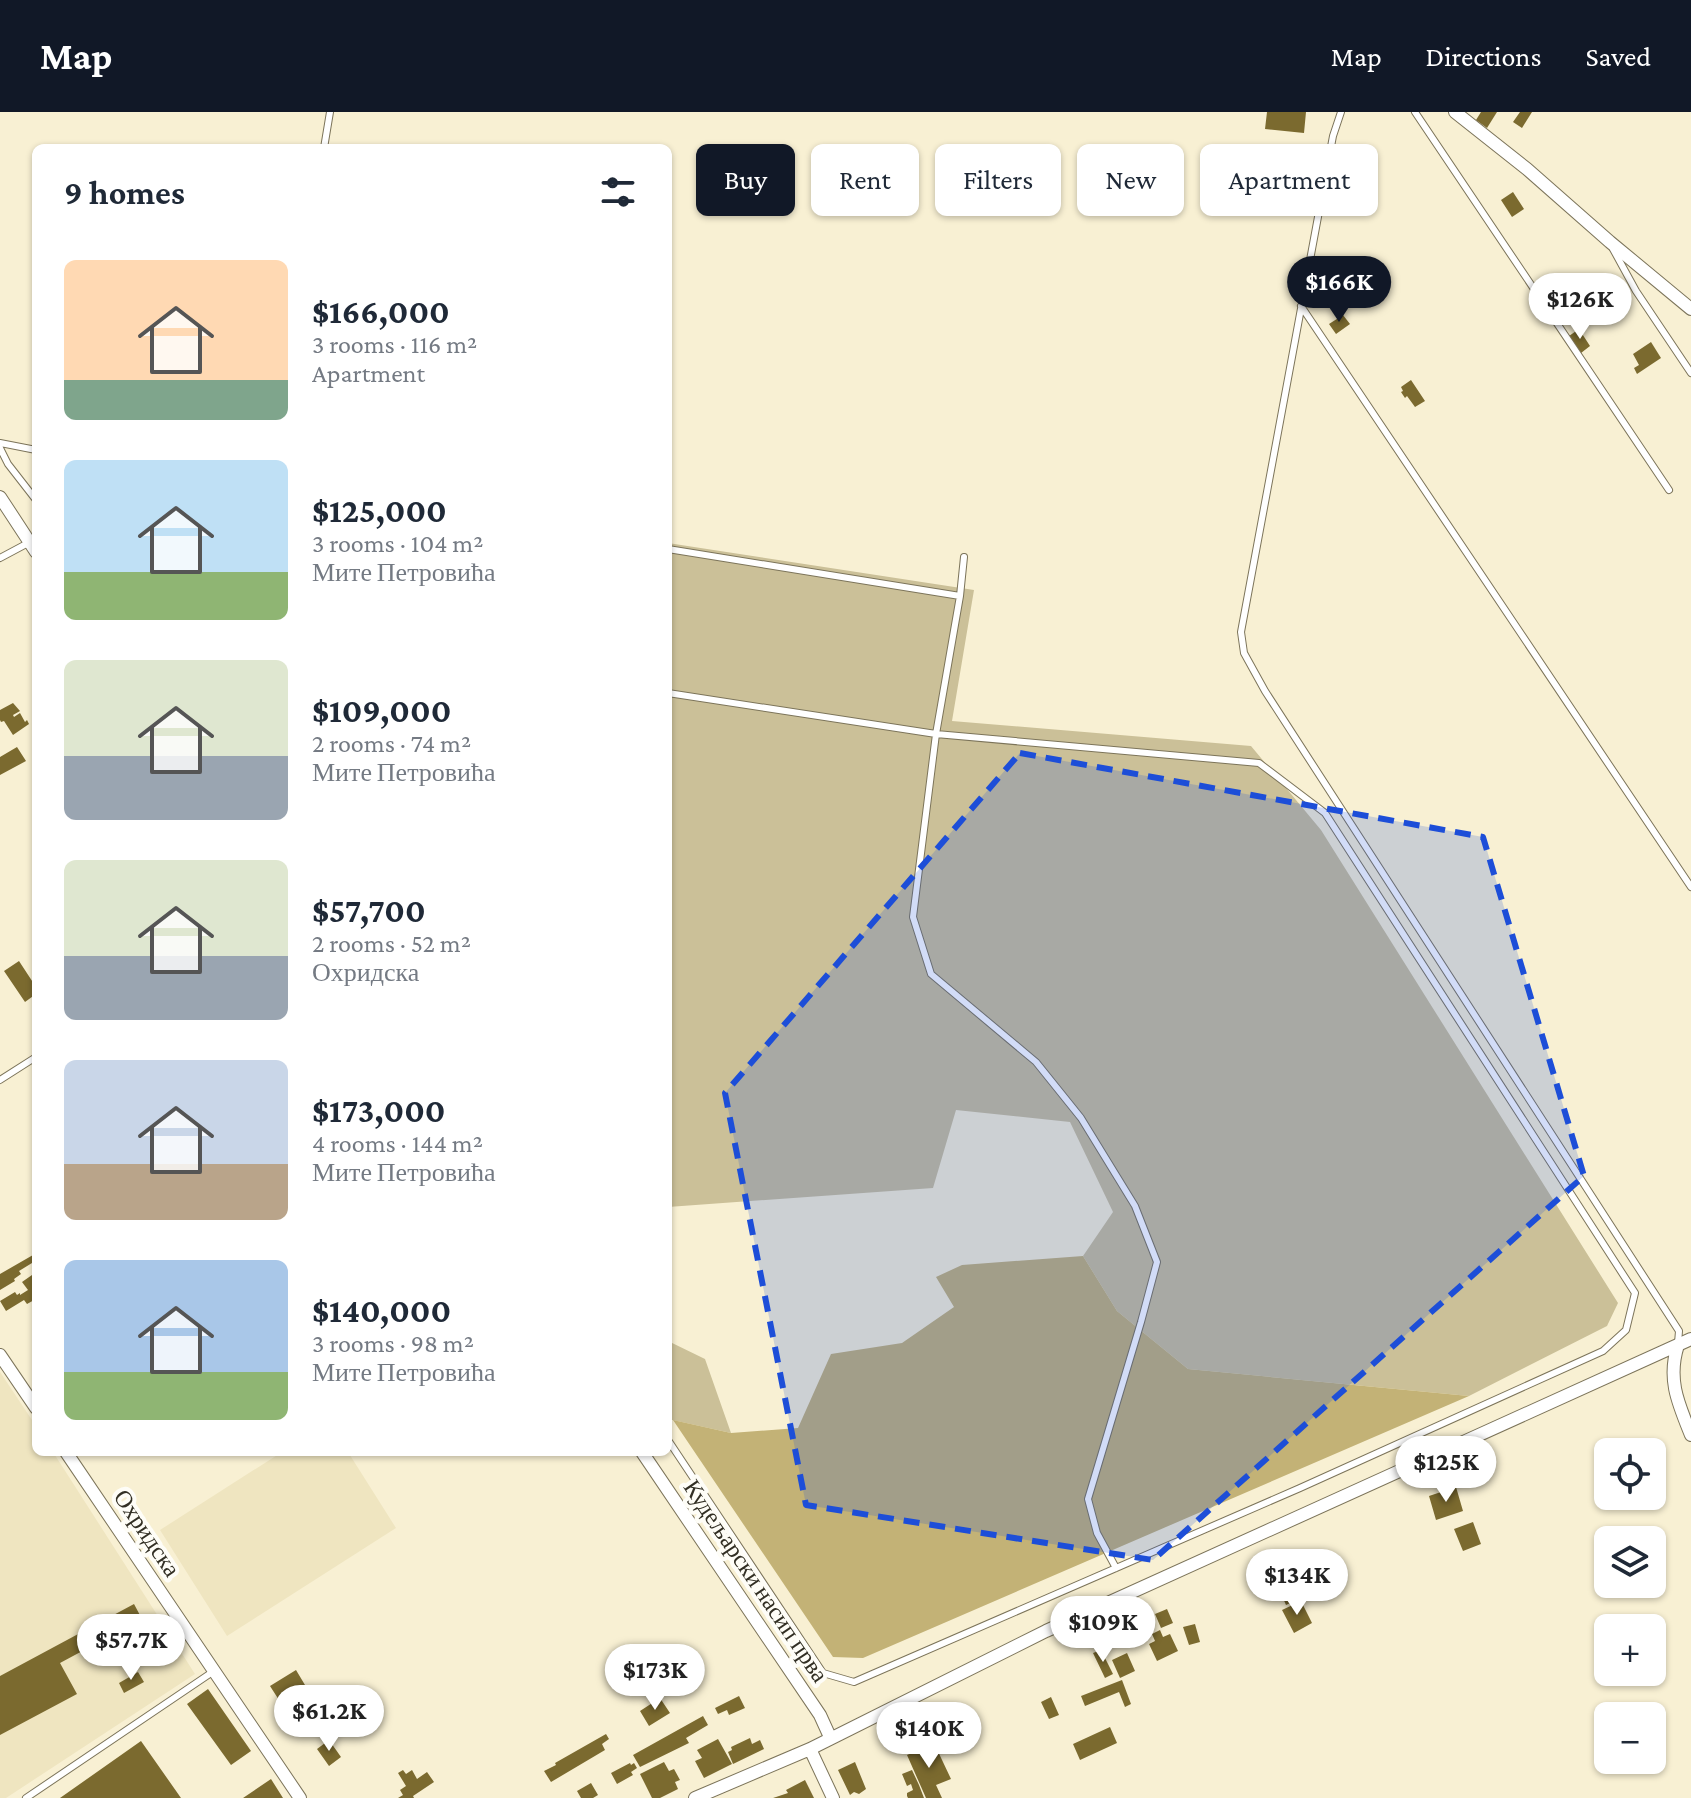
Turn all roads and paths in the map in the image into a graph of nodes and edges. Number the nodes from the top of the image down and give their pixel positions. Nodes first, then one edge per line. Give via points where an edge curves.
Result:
1 (330, 112) edge
2 (1341, 112) edge
3 (1415, 112) edge
4 (1455, 112) edge
5 (325, 144) edge
6 (1610, 242) junction
7 (1301, 306) junction
8 (1691, 309) edge
9 (1691, 373) edge
10 (0, 446) edge
11 (32, 450) edge
12 (1669, 490) dead end
13 (32, 495) edge
14 (0, 497) edge
15 (32, 545) edge
16 (32, 547) edge
17 (672, 550) edge
18 (964, 557) dead end
19 (0, 558) edge
20 (960, 596) junction
21 (672, 694) edge
22 (936, 734) junction
23 (1691, 887) edge
24 (32, 1060) edge
25 (0, 1080) edge
26 (1691, 1339) edge
27 (1678, 1345) junction
28 (0, 1355) edge
29 (32, 1402) edge
30 (1691, 1435) edge
31 (672, 1446) edge
32 (69, 1456) edge
33 (645, 1456) edge
34 (1116, 1568) junction
35 (214, 1671) junction
36 (830, 1737) junction
37 (810, 1749) junction
38 (26, 1798) edge
39 (300, 1798) edge
40 (695, 1798) edge
41 (833, 1798) edge

1 - 5 lane
2 - 7 lane
3 - 12 lane
4 - 6 street
6 - 8 street
6 - 9 lane
7 - 23 lane
7 - 27 lane via 1241,632 1244,653 1679,1331
10 - 11 lane
10 - 13 lane
14 - 15 street
16 - 19 lane
17 - 20 lane
18 - 20 lane
20 - 22 lane
21 - 22 lane
22 - 34 lane via 913,917 931,974 1036,1062 1081,1118 1135,1206 1157,1262 1088,1499 1097,1533
22 - 34 lane via 1259,763 1325,813 1635,1293 1626,1330 1603,1351
24 - 25 lane
26 - 27 street
27 - 30 street via 1672,1372
27 - 36 street via 1046,1631
28 - 29 street
31 - 34 lane via 823,1673 854,1682
32 - 35 street, Охридска
33 - 36 street, Кудељарски насип прва
35 - 38 lane
35 - 39 street, Охридска
36 - 37 street
37 - 40 street
37 - 41 street

